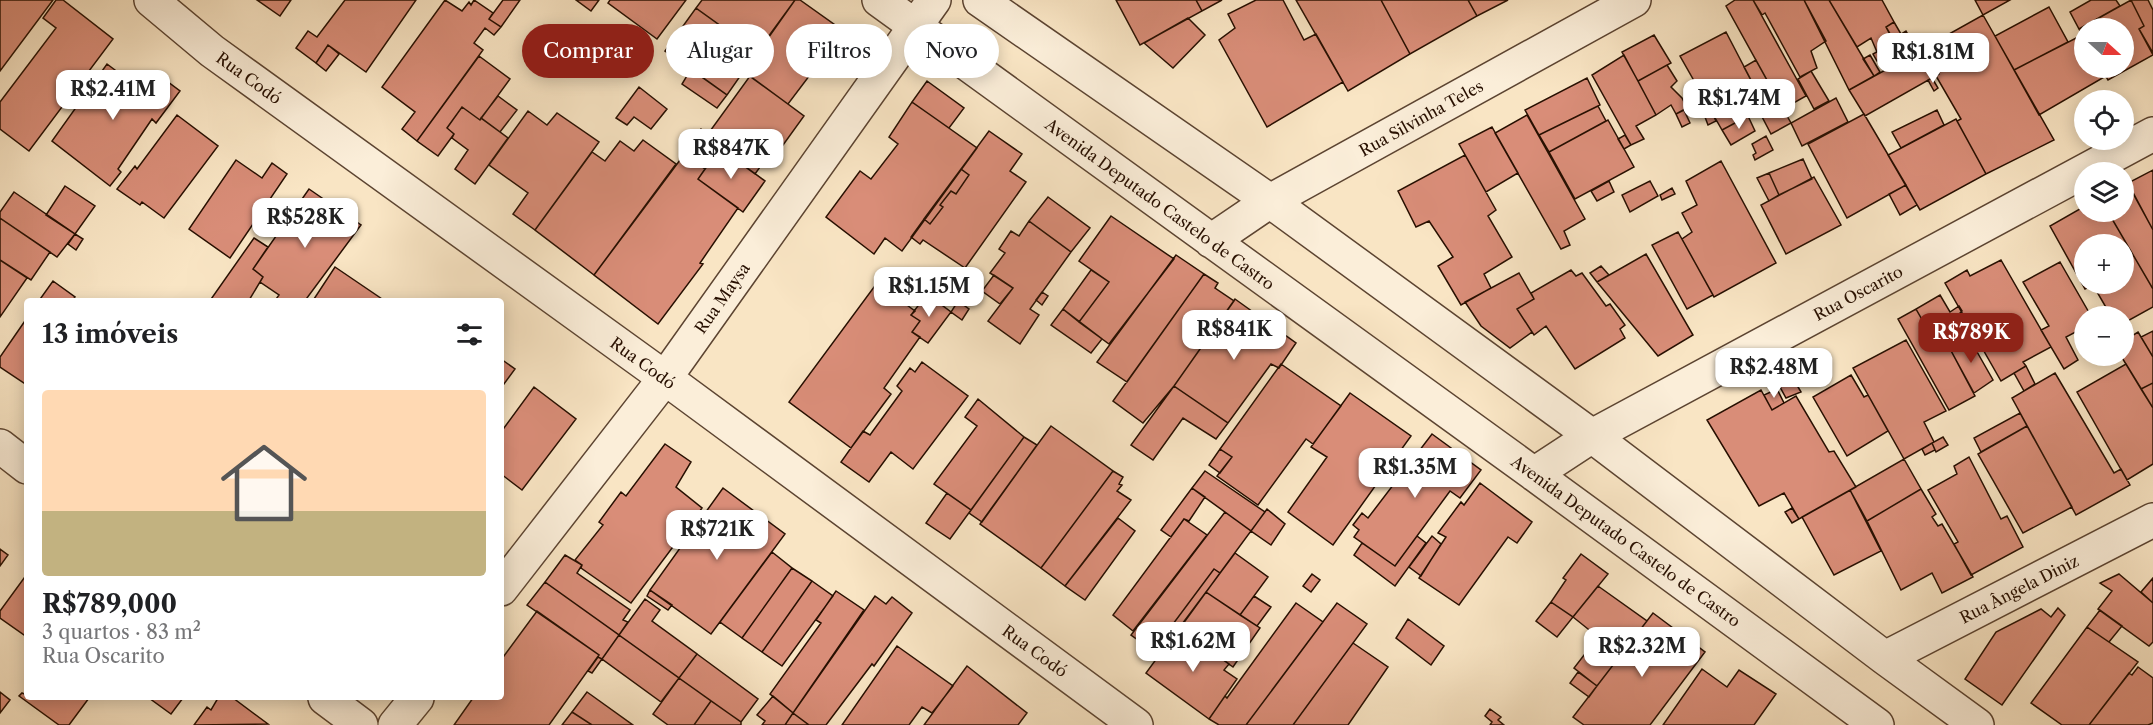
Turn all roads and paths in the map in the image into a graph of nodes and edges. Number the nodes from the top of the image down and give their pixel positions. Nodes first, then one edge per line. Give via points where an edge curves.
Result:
1 (151, 0) edge
2 (879, 0) edge
3 (934, 0) edge
4 (980, 0) edge
5 (1634, 0) edge
6 (912, 24) edge
7 (916, 24) edge
8 (904, 41) edge
9 (987, 78) edge
10 (2153, 134) edge
11 (1270, 201) junction
12 (1211, 241) junction
13 (665, 378) junction
14 (1592, 436) junction
15 (0, 446) edge
16 (24, 465) edge
17 (1534, 474) junction
18 (2153, 520) edge
19 (504, 585) edge
20 (1885, 658) junction
21 (328, 700) edge
22 (415, 700) edge
23 (361, 725) edge
24 (395, 725) edge
25 (1136, 725) edge
26 (1877, 725) edge
27 (1977, 725) edge

1 - 13 street, Rua Codó via 212,51
2 - 6 street, Avenida Deputado Castelo de Castro
3 - 7 street, Rua Maysa
4 - 11 street
5 - 11 street, Rua Silvinha Teles
8 - 13 street, Rua Maysa
9 - 12 street, Avenida Deputado Castelo de Castro
10 - 14 street, Rua Oscarito
11 - 12 street, Rua Silvinha Teles
11 - 14 street
12 - 17 street, Avenida Deputado Castelo de Castro
13 - 19 street, Rua Maysa
13 - 25 street, Rua Codó
14 - 17 street, Rua Oscarito
14 - 20 street
15 - 16 street
17 - 26 street, Avenida Deputado Castelo de Castro
18 - 20 street, Rua Ângela Diniz
20 - 27 street
21 - 23 street
22 - 24 street

